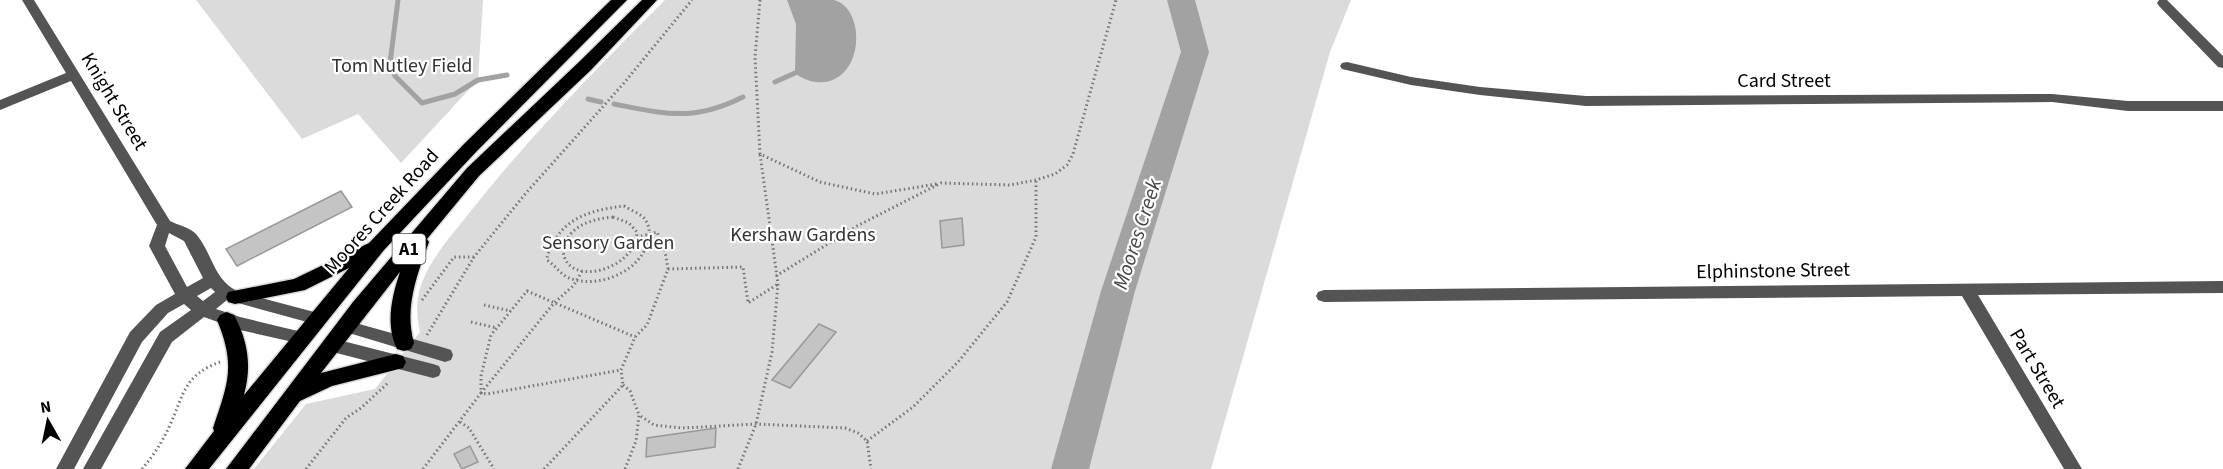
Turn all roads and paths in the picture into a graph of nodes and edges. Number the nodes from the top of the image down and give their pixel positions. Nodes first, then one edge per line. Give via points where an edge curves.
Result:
1 (28, 0) edge
2 (621, 0) edge
3 (650, 0) edge
4 (692, 0) edge
5 (760, 0) edge
6 (1116, 0) edge
7 (2163, 3) dead end
8 (2223, 64) edge
9 (1347, 66) dead end
10 (73, 75) junction
11 (0, 105) edge
12 (2223, 106) edge
13 (760, 154) junction
14 (1036, 180) junction
15 (941, 183) junction
16 (573, 221) junction
17 (165, 225) junction
18 (578, 227) junction
19 (425, 229) junction
20 (651, 234) junction
21 (638, 237) junction
22 (378, 244) junction
23 (474, 256) junction
24 (668, 269) junction
25 (582, 271) junction
26 (776, 276) junction
27 (212, 280) junction
28 (578, 280) junction
29 (778, 285) junction
30 (2223, 287) edge
31 (1966, 289) junction
32 (230, 295) junction
33 (185, 296) junction
34 (1324, 296) dead end
35 (554, 303) junction
36 (418, 304) dead end
37 (484, 305) dead end
38 (203, 309) junction
39 (511, 311) junction
40 (318, 319) junction
41 (227, 320) junction
42 (471, 322) dead end
43 (345, 326) junction
44 (497, 328) junction
45 (429, 332) dead end
46 (635, 337) junction
47 (302, 338) junction
48 (331, 345) junction
49 (445, 355) dead end
50 (398, 360) junction
51 (224, 361) dead end
52 (621, 370) junction
53 (433, 371) dead end
54 (623, 385) junction
55 (482, 393) junction
56 (290, 398) junction
57 (639, 415) junction
58 (460, 422) junction
59 (756, 424) junction
60 (220, 438) junction
61 (867, 441) junction
62 (65, 469) edge
63 (92, 469) edge
64 (142, 469) edge
65 (196, 469) edge
66 (237, 469) edge
67 (306, 469) edge
68 (423, 469) edge
69 (494, 469) edge
70 (544, 469) edge
71 (625, 469) edge
72 (738, 469) edge
73 (871, 469) edge
74 (2073, 469) edge

1 - 10 street, Knight Street
2 - 22 highway, Moores Creek Road / A1
3 - 19 highway, A1 via 473,171
4 - 23 path
5 - 13 path via 756,66
6 - 14 path via 1072,154 1067,165 1055,174
7 - 8 street
9 - 12 street, Card Street via 1411,81 1586,101 2052,98 2128,106
10 - 11 street
10 - 17 street, Knight Street
13 - 15 path via 820,182 875,194
13 - 26 path
14 - 15 path via 1010,185
14 - 61 path via 1036,237 1007,302 921,400
15 - 26 path via 857,226
16 - 18 path
16 - 20 path via 596,210 624,207 644,218
16 - 28 path via 555,237 546,257 558,272
17 - 27 street via 190,237
17 - 33 street via 157,246
18 - 21 path via 612,217 631,223
18 - 25 path via 569,235 562,252 570,266
19 - 43 highway, A1
19 - 50 highway via 400,310
20 - 21 path
20 - 24 path via 657,232
20 - 28 path via 646,250 630,269 597,280
21 - 25 path via 632,251 615,265
22 - 32 highway via 298,285
22 - 40 highway, Moores Creek Road / A1
23 - 36 path via 455,256 450,260
23 - 45 path
24 - 29 path via 744,267 748,303
24 - 46 path via 647,325
25 - 28 path
26 - 29 path
27 - 32 street
27 - 33 street
28 - 35 path
29 - 59 path via 772,352
30 - 31 street, Elphinstone Street
31 - 34 street, Elphinstone Street
31 - 74 street, Part Street
32 - 38 street
32 - 40 street
33 - 38 street
33 - 62 street via 162,309 136,337
35 - 39 path via 527,291
35 - 46 path
35 - 55 path
37 - 39 path
38 - 41 street
38 - 63 street via 159,346
39 - 44 path
40 - 43 highway
40 - 47 highway, Moores Creek Road / A1
41 - 47 street
41 - 60 highway via 240,356 240,373
42 - 44 path
43 - 48 highway, A1
43 - 50 street
44 - 55 path via 491,335 481,376
46 - 52 path
47 - 48 highway
47 - 60 highway, Moores Creek Road / A1
48 - 50 street
48 - 56 highway, A1
49 - 50 street
50 - 53 street
50 - 56 highway via 327,379
50 - 67 path
51 - 64 path via 191,377 182,389 161,441
52 - 54 path
52 - 55 path
54 - 57 path via 630,391
54 - 70 path
55 - 58 path
56 - 66 highway, A1
57 - 59 path via 654,425 682,428
57 - 71 path via 636,441
58 - 68 path
58 - 69 path via 469,428
59 - 61 path via 845,428
59 - 72 path
60 - 65 highway, Moores Creek Road / A1
61 - 73 path

